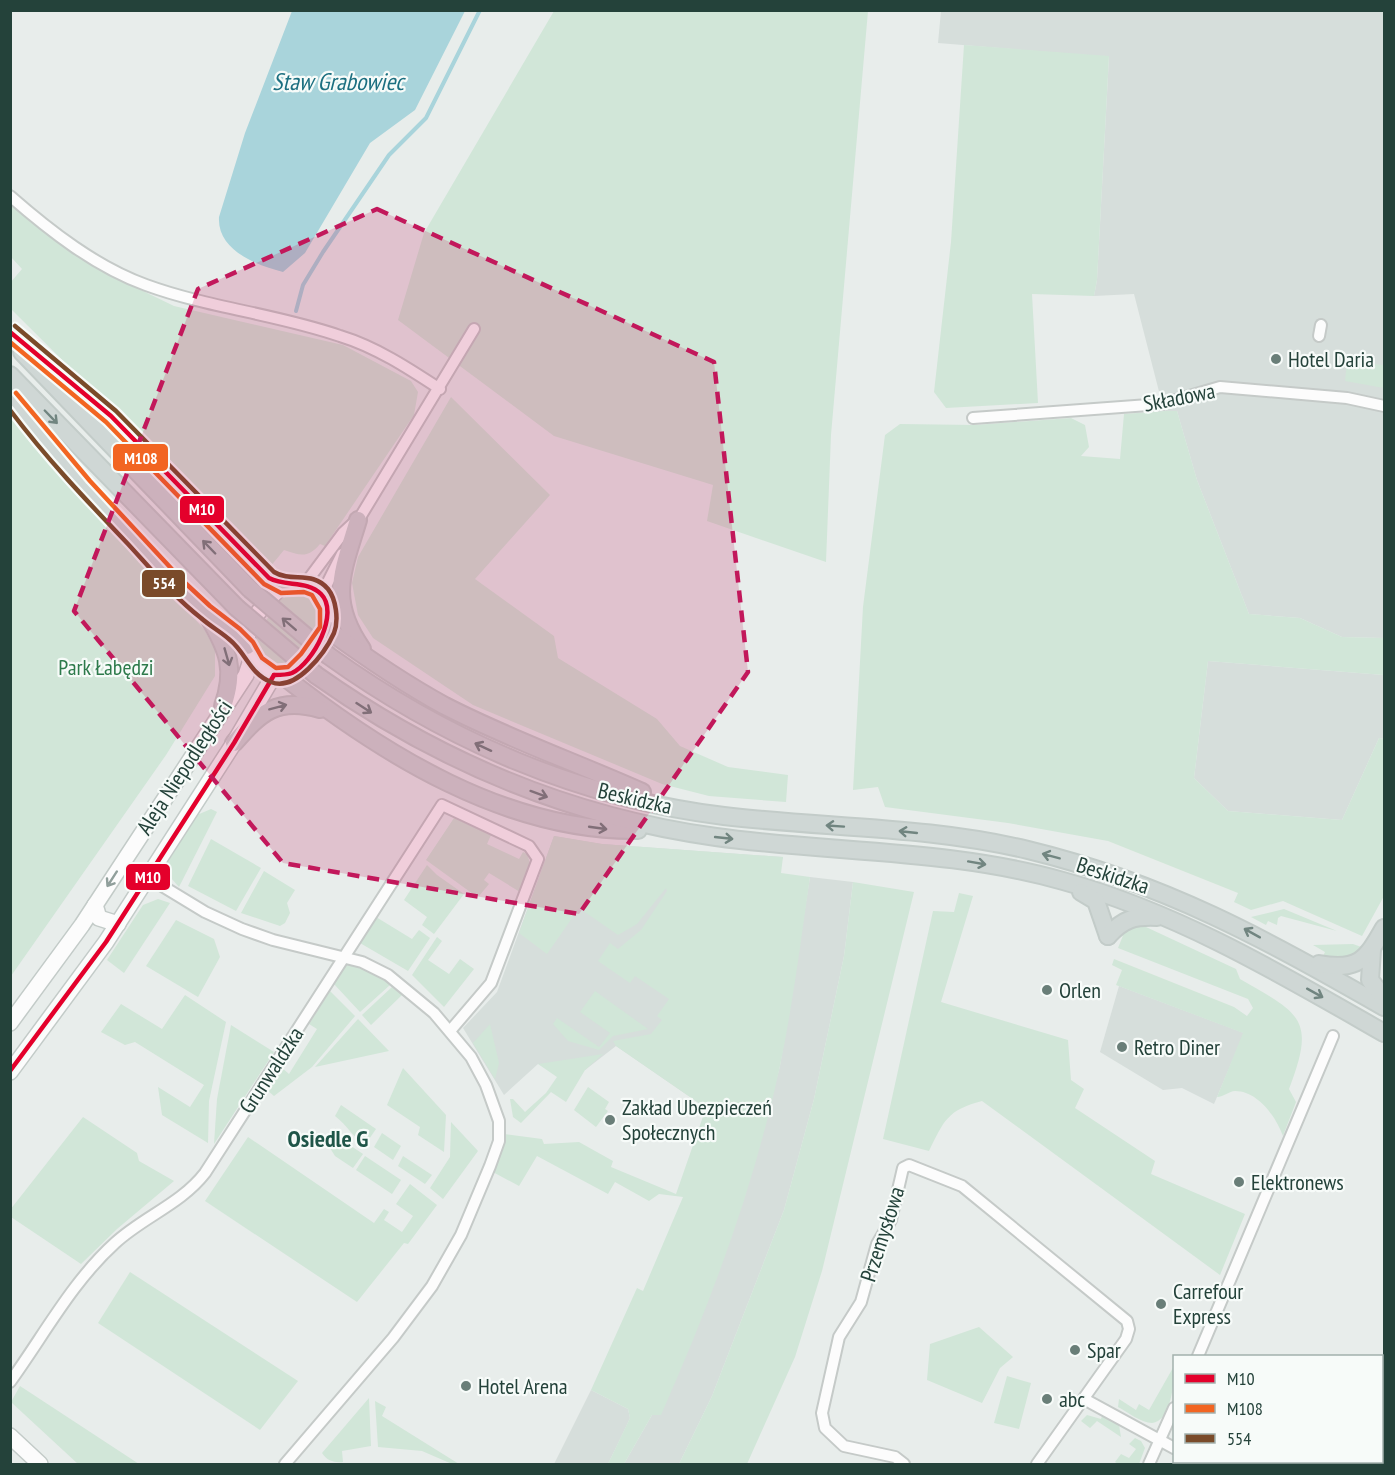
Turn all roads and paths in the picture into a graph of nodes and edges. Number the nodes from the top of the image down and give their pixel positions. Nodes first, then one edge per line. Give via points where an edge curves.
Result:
1 (10, 196) edge
2 (1321, 325) dead end
3 (474, 329) dead end
4 (10, 332) edge
5 (1319, 336) dead end
6 (10, 341) edge
7 (10, 375) edge
8 (440, 389) junction
9 (10, 397) edge
10 (1384, 406) edge
11 (973, 418) dead end
12 (357, 520) junction
13 (305, 584) junction
14 (282, 586) junction
15 (322, 594) junction
16 (206, 612) junction
17 (327, 629) junction
18 (249, 652) junction
19 (371, 662) junction
20 (278, 675) junction
21 (224, 706) junction
22 (334, 715) junction
23 (234, 743) junction
24 (678, 808) junction
25 (666, 830) junction
26 (148, 878) junction
27 (1062, 880) junction
28 (94, 905) junction
29 (1170, 918) junction
30 (118, 924) junction
31 (1384, 928) edge
32 (1372, 950) junction
33 (344, 957) junction
34 (1304, 961) junction
35 (1384, 998) edge
36 (1384, 1007) edge
37 (10, 1023) edge
38 (450, 1031) junction
39 (1384, 1033) edge
40 (1333, 1036) dead end
41 (10, 1072) edge
42 (1198, 1355) edge
43 (10, 1382) edge
44 (1084, 1400) junction
45 (1173, 1410) edge
46 (10, 1436) edge
47 (1160, 1439) junction
48 (1173, 1447) edge
49 (40, 1464) edge
50 (285, 1464) edge
51 (904, 1464) edge
52 (1037, 1464) edge
53 (1149, 1464) edge

1 - 8 street via 98,262 145,285 341,336 404,365
2 - 5 street
3 - 8 street
4 - 14 main road via 111,416 257,566
24 -> 6 main road, Beskidzka, bridge via 588,787 495,753 406,707 329,656 250,589
7 -> 25 main road, Beskidzka, bridge via 237,608 316,675 403,732 486,774 582,809
8 - 12 street
9 - 16 main road via 84,486
10 - 11 street, Składowa via 1347,398 1220,387 1162,404
12 - 13 street via 343,532
12 - 15 street
12 - 19 main road via 342,576 342,606 349,630
13 - 14 street
13 - 15 street
14 - 18 street via 253,620
15 - 17 street via 328,608
16 - 18 main road
16 -> 21 main road via 221,638 231,674
17 - 19 main road
17 - 20 street via 303,664 291,674
18 - 20 street
18 - 21 street, Aleja Niepodległości via 246,675
19 - 24 main road via 490,728
20 - 22 main road
20 - 23 street, Aleja Niepodległości
21 -> 28 street, Aleja Niepodległości
23 -> 22 main road via 273,707 297,704
22 -> 25 main road via 418,766 520,811 569,824 614,830
23 - 26 street, Aleja Niepodległości
34 -> 24 main road, Beskidzka via 1197,906 1081,864 975,840
25 -> 27 main road, Beskidzka via 970,862
26 - 30 street, Aleja Niepodległości
26 - 33 street via 242,929
27 - 29 main road, Beskidzka
27 - 29 main road via 1096,901 1108,936 1120,922 1138,916
28 - 30 street via 99,918
28 - 37 street, Aleja Niepodległości
29 -> 39 main road, Beskidzka via 1234,948
30 - 41 street, Aleja Niepodległości
31 - 32 main road
32 - 34 main road via 1359,963 1340,968
32 - 35 main road via 1370,980
33 - 38 street via 388,975 421,1000
33 - 38 street, Grunwaldzka via 442,805 529,846 538,859 491,983
33 - 43 street, Grunwaldzka via 199,1180 180,1198 125,1234 90,1268
34 - 36 main road, Beskidzka
38 - 50 street via 475,1064 498,1114 500,1131 495,1156 461,1235 424,1299
40 - 42 street
44 - 47 street
44 - 51 street, Przemysłowa via 1127,1337 1126,1319 962,1186 906,1166 891,1220 877,1244 861,1302 839,1338 822,1413 825,1428 844,1446 895,1456
44 - 52 street, Przemysłowa
45 - 47 street
46 - 49 street
47 - 48 street
47 - 53 street

